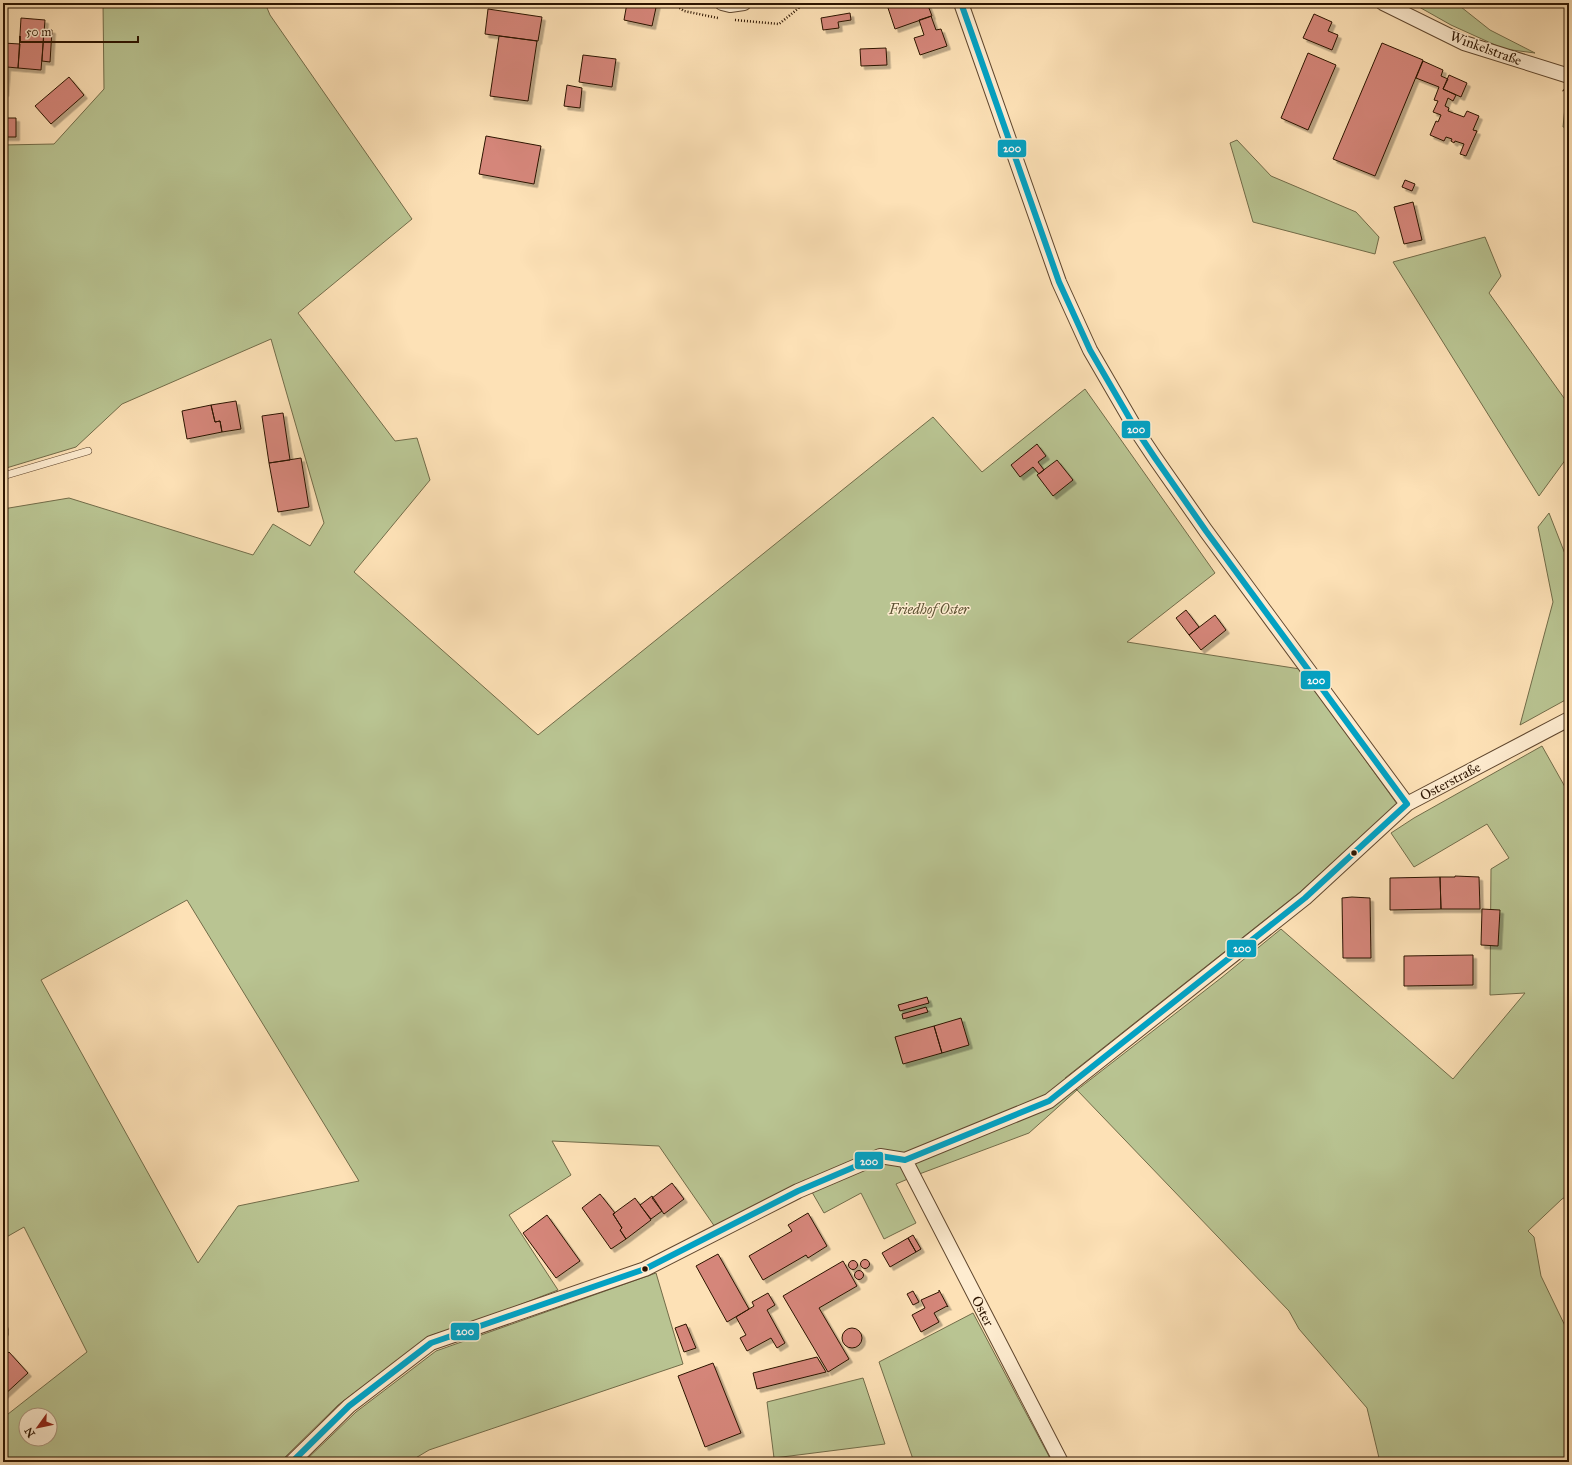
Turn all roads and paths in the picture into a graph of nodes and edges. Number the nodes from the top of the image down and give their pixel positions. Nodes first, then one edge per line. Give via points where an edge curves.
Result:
1 (722, 3) edge
2 (744, 3) edge
3 (961, 3) edge
4 (1384, 3) edge
5 (1569, 76) edge
6 (88, 451) dead end
7 (3, 476) edge
8 (1569, 719) edge
9 (1407, 804) junction
10 (905, 1160) junction
11 (3, 1322) edge
12 (3, 1341) edge
13 (292, 1462) edge
14 (1061, 1462) edge

1 - 2 street
3 - 9 street, Osterstraße via 1058,282 1090,350 1137,431 1206,532
4 - 5 street, Winkelstraße via 1464,43
6 - 7 lane
8 - 9 street, Osterstraße
9 - 10 street via 1305,898 1049,1101
10 - 13 street via 880,1156 798,1191 645,1269 431,1343 349,1406
10 - 14 street, Oster
11 - 12 lane

